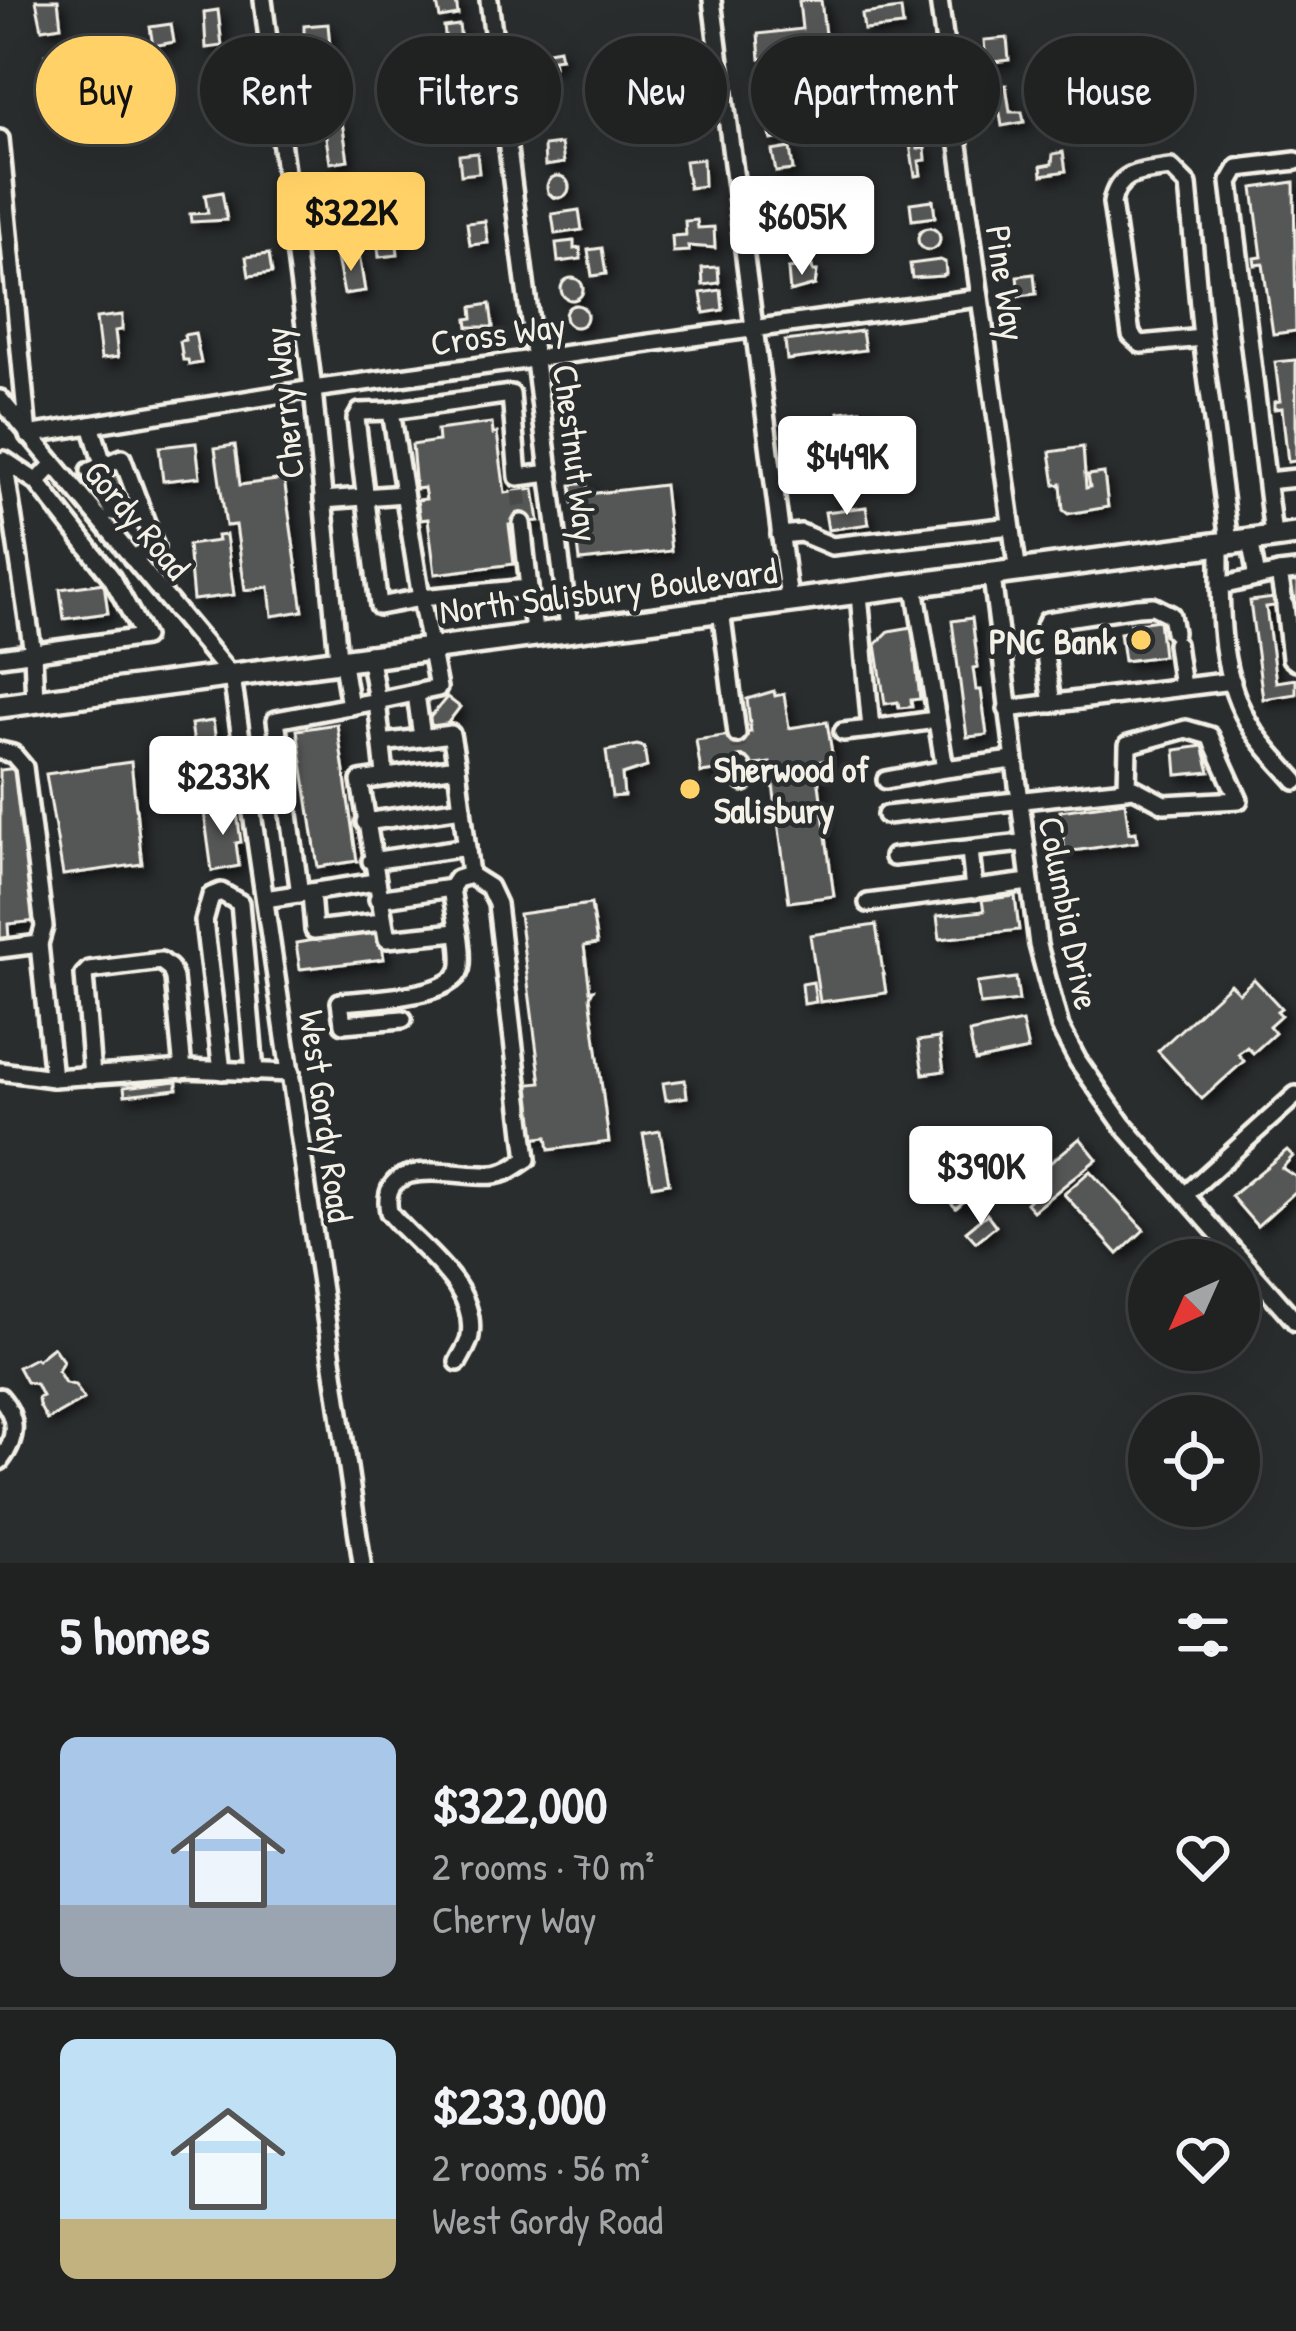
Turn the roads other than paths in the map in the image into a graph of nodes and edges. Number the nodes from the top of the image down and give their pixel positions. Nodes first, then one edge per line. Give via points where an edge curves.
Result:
1 (263, 0) edge
2 (489, 0) edge
3 (712, 0) edge
4 (939, 0) edge
5 (0, 139) edge
6 (1296, 160) edge
7 (978, 298) junction
8 (752, 326) junction
9 (1202, 338) junction
10 (535, 358) junction
11 (313, 388) junction
12 (0, 398) edge
13 (391, 411) junction
14 (91, 424) junction
15 (28, 435) junction
16 (103, 464) junction
17 (53, 465) junction
18 (550, 472) junction
19 (1296, 478) edge
20 (1267, 481) junction
21 (37, 482) junction
22 (99, 488) junction
23 (404, 494) junction
24 (366, 496) junction
25 (81, 498) junction
26 (323, 500) junction
27 (139, 501) junction
28 (95, 515) junction
29 (1011, 526) junction
30 (76, 532) junction
31 (557, 534) junction
32 (780, 535) junction
33 (1254, 539) edge
34 (132, 558) junction
35 (1018, 573) junction
36 (992, 577) junction
37 (1257, 578) junction
38 (1220, 586) junction
39 (915, 587) junction
40 (529, 588) junction
41 (1286, 588) edge
42 (859, 593) junction
43 (421, 598) junction
44 (789, 600) junction
45 (721, 610) junction
46 (569, 628) junction
47 (534, 632) junction
48 (432, 646) junction
49 (33, 652) junction
50 (369, 654) junction
51 (0, 657) edge
52 (340, 658) junction
53 (1296, 662) edge
54 (232, 677) junction
55 (1232, 681) junction
56 (1182, 687) junction
57 (416, 694) junction
58 (377, 701) junction
59 (35, 702) junction
60 (1052, 704) junction
61 (0, 706) edge
62 (350, 706) junction
63 (1007, 710) junction
64 (935, 720) junction
65 (871, 729) junction
66 (842, 732) dead end
67 (737, 734) tunnel mouth
68 (422, 737) junction
69 (382, 742) junction
70 (0, 751) edge
71 (1013, 760) junction
72 (457, 767) junction
73 (945, 769) junction
74 (385, 775) junction
75 (886, 780) dead end
76 (1296, 781) edge
77 (1126, 789) junction
78 (1017, 799) junction
79 (462, 808) junction
80 (886, 815) dead end
81 (365, 822) junction
82 (1023, 843) junction
83 (467, 848) junction
84 (970, 850) junction
85 (892, 857) dead end
86 (371, 861) junction
87 (470, 875) junction
88 (1029, 882) junction
89 (451, 888) junction
90 (974, 890) junction
91 (376, 891) junction
92 (305, 894) junction
93 (265, 899) junction
94 (868, 903) dead end
95 (382, 922) junction
96 (456, 932) junction
97 (39, 944) junction
98 (0, 949) edge
99 (403, 1019) dead end
100 (183, 1070) junction
101 (0, 1071) edge
102 (222, 1071) junction
103 (255, 1072) junction
104 (291, 1073) junction
105 (92, 1076) junction
106 (53, 1078) junction
107 (1296, 1095) edge
108 (1185, 1195) junction
109 (1296, 1322) edge
110 (458, 1362) dead end
111 (0, 1397) edge
112 (0, 1461) edge
113 (362, 1563) edge

1 - 11 street, Cherry Way
2 - 10 street, Chestnut Way
3 - 8 street
4 - 7 street, Pine Way
5 - 15 street
6 - 20 street via 1238,168 1230,182
7 - 8 street, Cross Way
7 - 29 street, Pine Way
8 - 10 street, Cross Way
8 - 32 street
9 - 9 street via 1188,185 1171,168 1125,175 1112,202 1131,335 1141,344
9 - 33 street
10 - 11 street, Cross Way
10 - 18 street, Chestnut Way
11 - 14 street, Cross Way
11 - 26 street, Cherry Way
12 - 15 street, Gordy Road
13 - 18 street via 511,394 518,484
13 - 23 street
13 - 24 street via 356,418
14 - 15 street, Cross Way
14 - 16 street
15 - 17 street, Gordy Road
16 - 22 street via 90,471
16 - 27 street via 122,458
17 - 21 street
17 - 25 street, Gordy Road
18 - 31 street, Chestnut Way
19 - 20 street
20 - 33 street
21 - 30 street
21 - 49 street via 4,460
22 - 25 street
22 - 27 street via 113,512 128,514
23 - 24 street
23 - 43 street
24 - 26 street
24 - 43 street via 379,606
25 - 28 street, Gordy Road
26 - 52 street, Cherry Way
27 - 34 street via 155,548
28 - 30 street
28 - 34 street, Gordy Road
29 - 32 street via 832,546 802,533
29 - 35 street, Pine Way
30 - 49 street via 144,638
31 - 40 street via 523,530
31 - 46 street, Chestnut Way
32 - 44 street
33 - 35 main road, North Salisbury Boulevard
33 - 37 street
33 - 38 street
34 - 54 street, Gordy Road
35 - 36 main road, North Salisbury Boulevard
36 - 39 main road, North Salisbury Boulevard
36 - 63 street, Columbia Drive
37 - 38 street
37 - 41 street
38 - 55 street
39 - 42 main road, North Salisbury Boulevard
39 - 64 street
40 - 43 street
40 - 47 street
41 - 53 street
42 - 44 main road, North Salisbury Boulevard
42 - 65 street
43 - 48 street
44 - 45 main road, North Salisbury Boulevard
45 - 46 main road, North Salisbury Boulevard
45 - 67 street
46 - 47 main road, North Salisbury Boulevard
47 - 48 main road, North Salisbury Boulevard
48 - 50 main road, North Salisbury Boulevard
48 - 57 street via 438,688
49 - 51 street
49 - 59 street
50 - 52 main road, North Salisbury Boulevard
50 - 58 street
52 - 54 main road, North Salisbury Boulevard
52 - 62 street, Cherry Way
54 - 59 main road, North Salisbury Boulevard
54 - 93 street, West Gordy Road
55 - 56 street
55 - 76 street via 1252,729
56 - 60 street
56 - 60 street via 1172,615 1112,610 1047,621
57 - 58 street
57 - 68 street
58 - 62 street
58 - 69 street
59 - 61 main road, North Salisbury Boulevard
60 - 63 street
62 - 92 street via 276,720
63 - 71 street, Columbia Drive
64 - 65 street
64 - 73 street
65 - 66 street
68 - 69 street
68 - 72 street via 451,734
69 - 74 street
70 - 97 street via 24,766 44,927
71 - 73 street
71 - 78 street, Columbia Drive
72 - 74 street
72 - 79 street
73 - 75 street
74 - 81 street via 360,781
77 - 77 street via 1164,804 1239,800 1210,736 1186,729 1128,746
77 - 78 street
78 - 80 street
78 - 82 street, Columbia Drive
79 - 81 street
79 - 83 street
81 - 86 street
82 - 84 street
82 - 88 street, Columbia Drive
83 - 86 street
83 - 87 street
84 - 85 street
84 - 90 street
86 - 91 street
87 - 89 street
87 - 110 street via 489,887 496,904 527,1159 496,1175 410,1173 386,1197 389,1212 464,1301 470,1336
88 - 90 street
88 - 108 street, Columbia Drive via 1060,1028 1123,1125
89 - 91 street
89 - 96 street
90 - 94 street
91 - 92 street
91 - 95 street
92 - 93 street
92 - 95 street via 314,930
93 - 104 street, West Gordy Road
95 - 96 street via 387,939
96 - 99 street via 456,980 441,989 340,1002 343,1024
97 - 98 street
97 - 106 street
100 - 102 street
100 - 105 street
100 - 105 street via 174,978 161,961 84,975
101 - 106 street
102 - 103 street
102 - 103 street via 204,920 221,892 240,903
103 - 104 street
104 - 113 street, West Gordy Road
105 - 106 street
107 - 108 street
108 - 109 street, Columbia Drive
111 - 112 street via 14,1423

